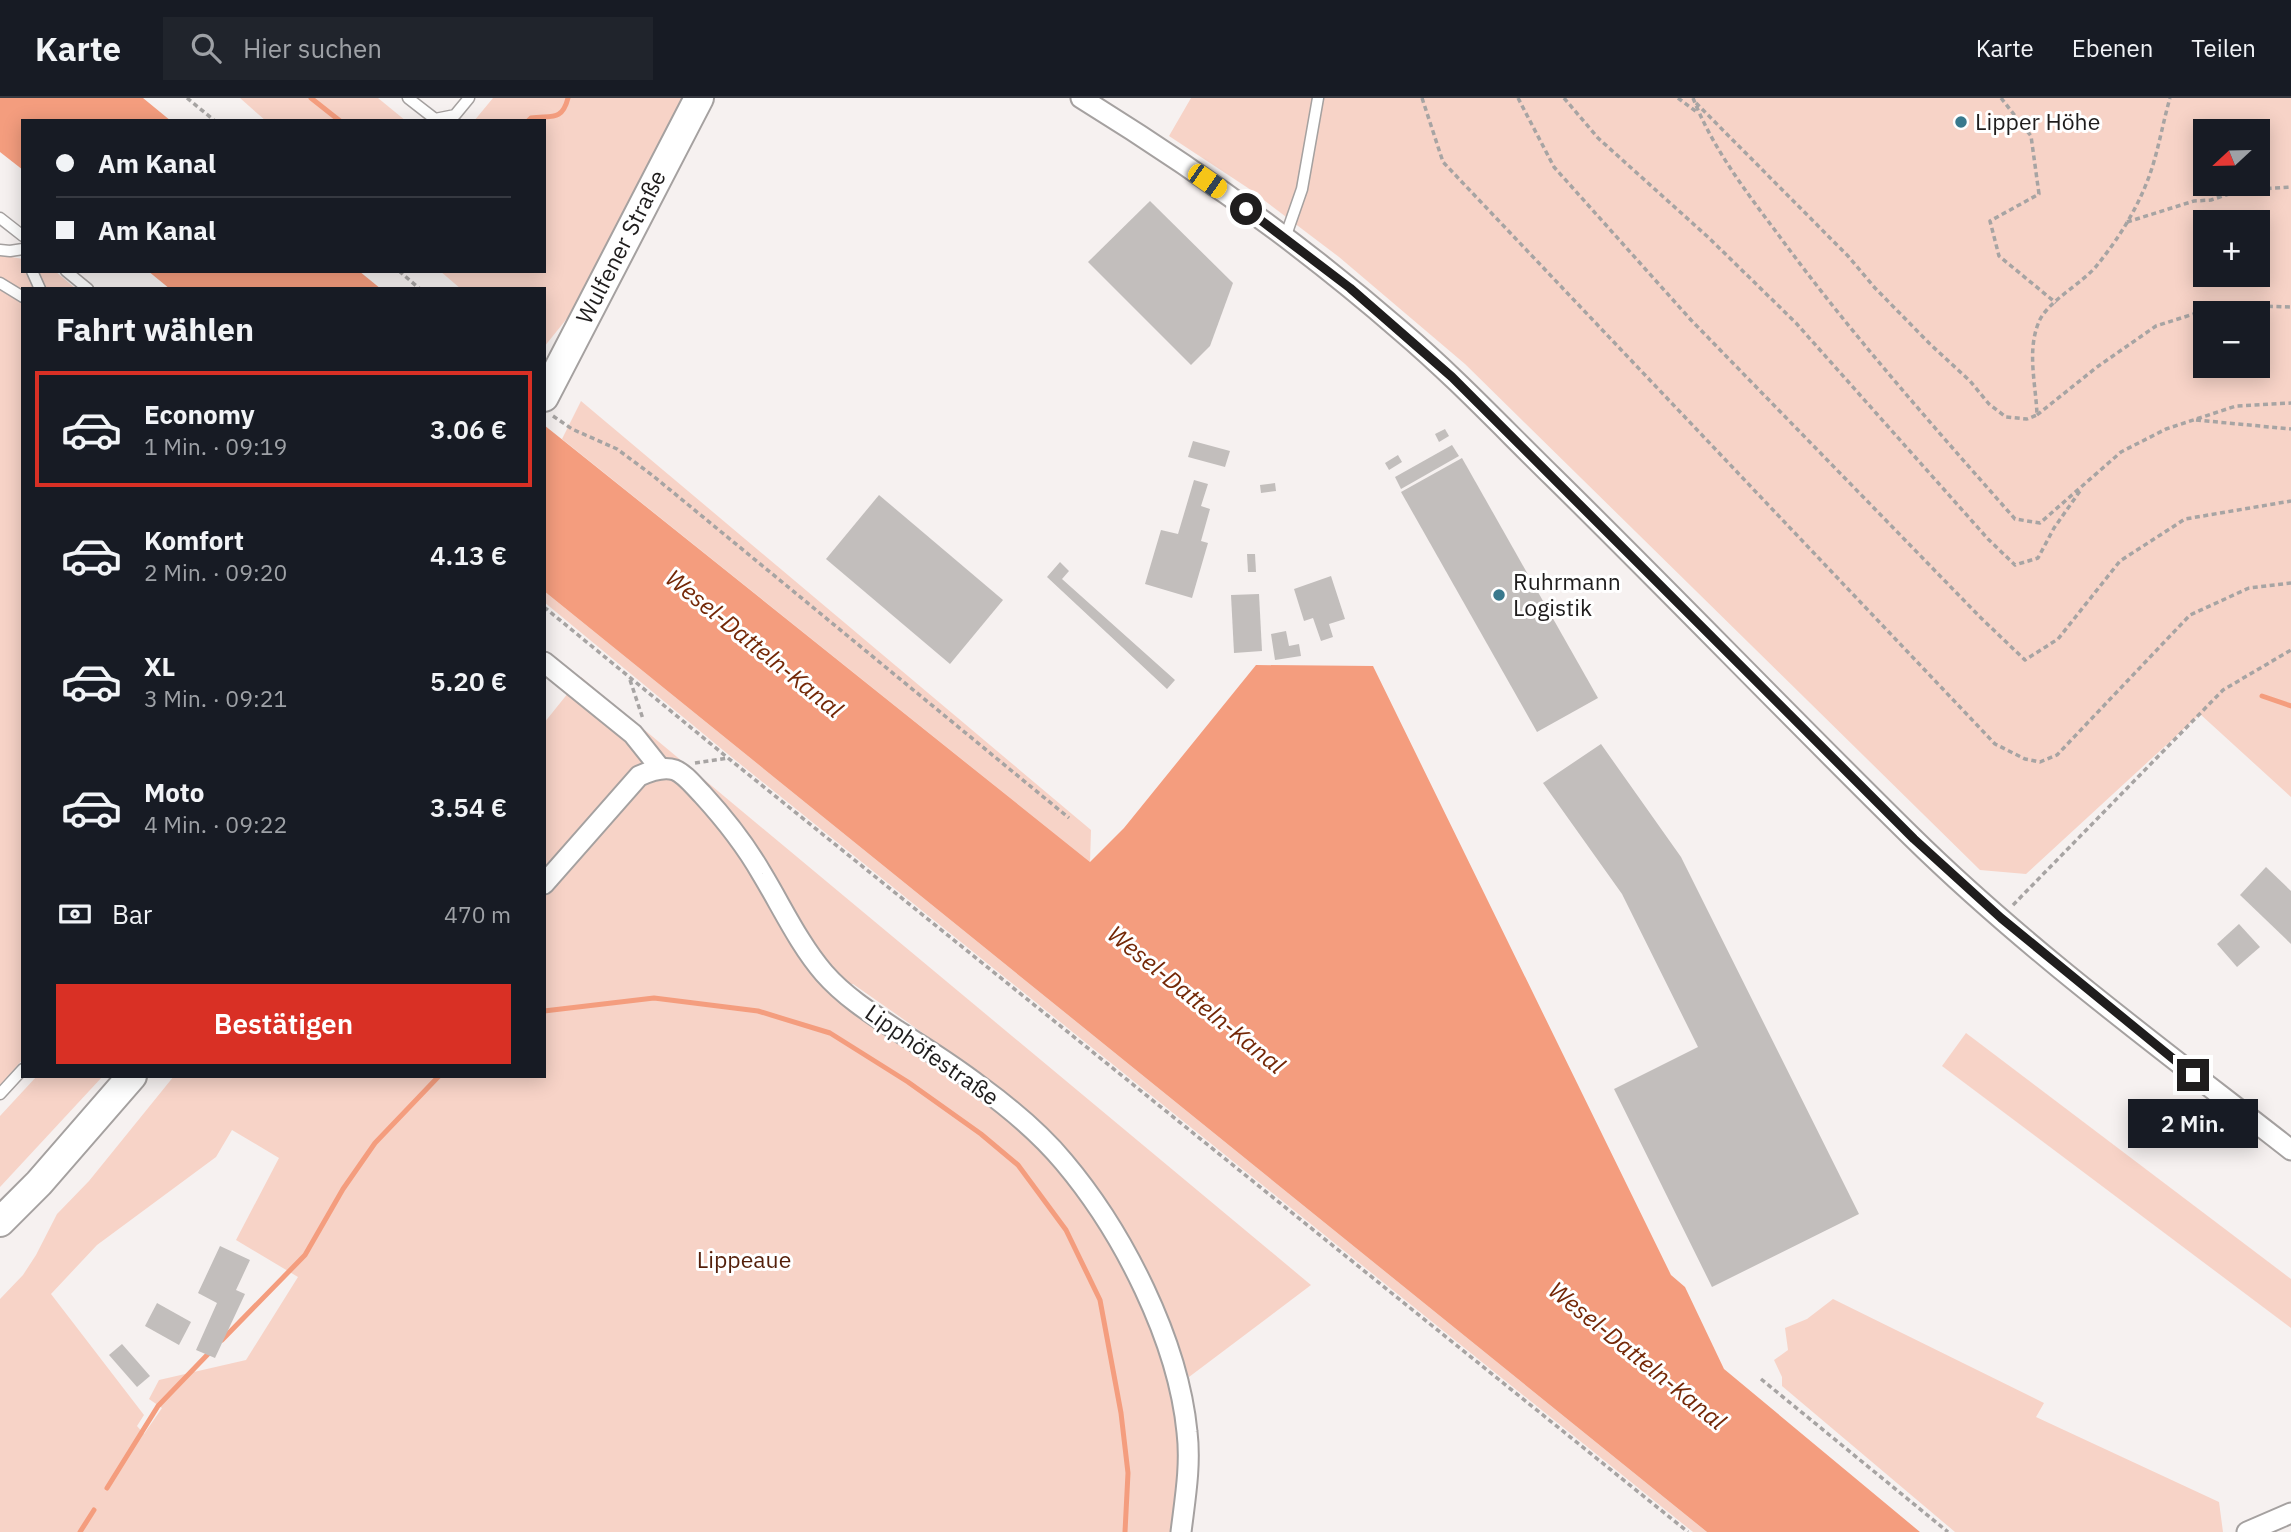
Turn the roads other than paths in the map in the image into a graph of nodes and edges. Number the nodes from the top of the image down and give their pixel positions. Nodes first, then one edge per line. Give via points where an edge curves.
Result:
1 (408, 98) edge
2 (469, 98) edge
3 (699, 98) edge
4 (1081, 98) edge
5 (1318, 98) edge
6 (0, 218) edge
7 (21, 234) edge
8 (1285, 238) junction
9 (0, 250) edge
10 (21, 250) edge
11 (68, 273) edge
12 (0, 283) edge
13 (86, 287) edge
14 (21, 296) edge
15 (547, 402) edge
16 (546, 665) edge
17 (660, 768) junction
18 (546, 882) edge
19 (21, 1071) edge
20 (130, 1078) edge
21 (0, 1094) edge
22 (2291, 1150) edge
23 (0, 1222) edge
24 (2291, 1513) edge
25 (1181, 1532) edge
26 (2247, 1532) edge

1 - 2 lane via 435,119 455,115
3 - 15 main road, Wulfener Straße
4 - 8 street
5 - 8 lane via 1302,188
6 - 7 lane
8 - 22 street via 1452,377 1914,839 2001,918
9 - 10 lane
11 - 13 lane
12 - 14 lane
16 - 17 street via 633,734
17 - 18 street via 639,776
17 - 25 street, Lipphöfestraße via 681,774 709,802 760,870 810,956 839,989 996,1098 1035,1131 1087,1190 1133,1268 1177,1376 1188,1473
19 - 21 lane
20 - 23 main road
24 - 26 street

